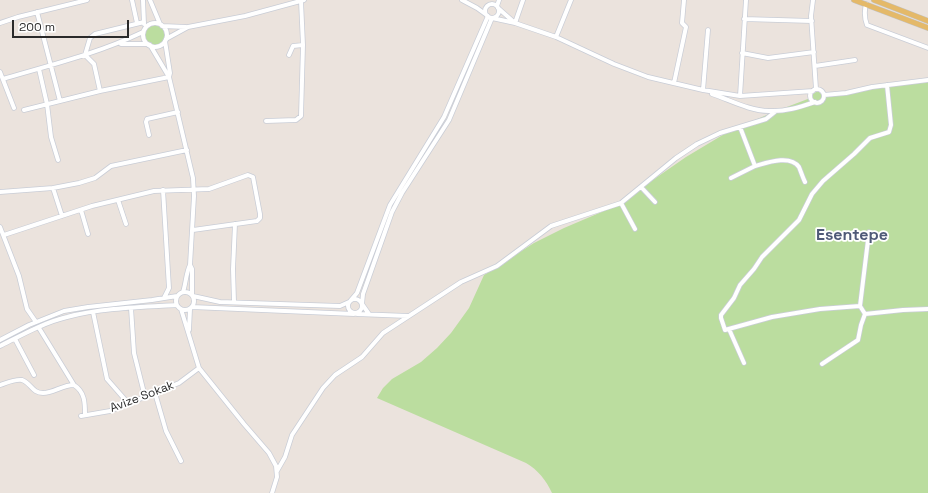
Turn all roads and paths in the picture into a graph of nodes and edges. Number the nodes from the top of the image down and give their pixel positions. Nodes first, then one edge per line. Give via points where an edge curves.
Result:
1 (87, 0) edge
2 (132, 0) edge
3 (143, 0) edge
4 (150, 0) edge
5 (302, 0) edge
6 (462, 0) edge
7 (499, 0) edge
8 (523, 0) edge
9 (571, 0) edge
10 (684, 0) edge
11 (746, 0) edge
12 (813, 0) edge
13 (854, 0) edge
14 (874, 0) edge
15 (490, 3) edge
16 (866, 4) junction
17 (497, 7) junction
18 (477, 8) junction
19 (37, 12) junction
20 (490, 17) junction
21 (744, 19) junction
22 (812, 21) junction
23 (928, 21) edge
24 (144, 22) junction
25 (0, 23) edge
26 (137, 23) junction
27 (515, 23) junction
28 (161, 25) junction
29 (188, 27) junction
30 (928, 28) edge
31 (708, 30) dead end
32 (144, 31) junction
33 (556, 37) junction
34 (165, 40) junction
35 (119, 44) junction
36 (149, 45) junction
37 (303, 45) junction
38 (928, 48) edge
39 (814, 52) junction
40 (742, 53) junction
41 (85, 55) junction
42 (289, 55) dead end
43 (855, 60) dead end
44 (52, 65) junction
45 (815, 66) junction
46 (39, 69) junction
47 (0, 72) edge
48 (169, 77) junction
49 (3, 79) junction
50 (928, 80) edge
51 (674, 83) junction
52 (887, 85) junction
53 (702, 90) junction
54 (815, 90) junction
55 (100, 91) junction
56 (824, 95) junction
57 (740, 96) junction
58 (60, 101) junction
59 (815, 102) junction
60 (47, 104) junction
61 (14, 108) dead end
62 (24, 110) dead end
63 (776, 111) junction
64 (178, 112) junction
65 (266, 121) dead end
66 (740, 127) junction
67 (149, 136) dead end
68 (187, 150) junction
69 (58, 160) dead end
70 (755, 166) junction
71 (731, 178) dead end
72 (804, 182) dead end
73 (641, 187) junction
74 (53, 188) junction
75 (163, 190) junction
76 (194, 190) junction
77 (0, 192) edge
78 (118, 200) junction
79 (655, 202) dead end
80 (621, 203) junction
81 (81, 210) junction
82 (62, 216) junction
83 (126, 224) dead end
84 (235, 224) junction
85 (0, 227) edge
86 (635, 229) dead end
87 (192, 230) junction
88 (869, 232) dead end
89 (2, 234) edge
90 (88, 234) dead end
91 (190, 265) junction
92 (183, 292) junction
93 (192, 295) junction
94 (177, 296) junction
95 (164, 298) junction
96 (350, 301) junction
97 (234, 302) junction
98 (362, 304) junction
99 (860, 306) junction
100 (179, 307) junction
101 (131, 308) junction
102 (191, 308) junction
103 (928, 309) edge
104 (93, 312) junction
105 (355, 314) junction
106 (369, 314) junction
107 (865, 314) junction
108 (408, 316) junction
109 (36, 322) junction
110 (39, 328) junction
111 (729, 328) junction
112 (189, 335) junction
113 (15, 339) junction
114 (0, 340) edge
115 (0, 346) edge
116 (744, 363) dead end
117 (822, 364) dead end
118 (200, 368) junction
119 (34, 375) dead end
120 (0, 385) edge
121 (74, 385) junction
122 (154, 392) junction
123 (145, 397) junction
124 (128, 404) junction
125 (181, 461) dead end
126 (278, 471) junction
127 (272, 493) edge

1 - 19 street
2 - 26 street
3 - 24 street
4 - 28 street
5 - 29 street via 245,16
5 - 37 street
6 - 18 street
7 - 17 street
8 - 27 street
9 - 33 street
10 - 51 street via 682,23 686,28
11 - 21 street
12 - 22 street
13 - 16 main road
14 - 23 main road
15 - 17 street
15 - 18 street
15 - 20 street via 485,10
16 - 30 main road
16 - 38 street via 864,18 867,25
17 - 20 street via 498,14
17 - 27 street
18 - 20 street
19 - 25 street
19 - 44 street
20 - 27 street
20 - 96 street via 444,118 390,204 357,293
20 - 98 street via 449,120 392,212 363,294
21 - 22 street
21 - 40 street
22 - 39 street
24 - 26 street
24 - 32 street
26 - 41 street via 92,36
27 - 33 street
28 - 29 street
28 - 32 street via 150,24
28 - 34 street via 166,32
29 - 34 street
31 - 53 street
32 - 35 street
32 - 36 street via 144,38
33 - 51 street via 614,64 648,77
34 - 36 street via 157,46
34 - 48 street
35 - 36 street
35 - 41 street
36 - 48 street
37 - 42 street via 293,46
37 - 65 street via 300,118
39 - 40 street via 768,58
39 - 45 street
40 - 57 street
41 - 44 street
41 - 55 street via 94,64
43 - 45 street
44 - 46 street
44 - 58 street
45 - 54 street
46 - 49 street
46 - 60 street
47 - 49 street
48 - 55 street
48 - 64 street
49 - 61 street
50 - 52 street
51 - 53 street
52 - 56 street
52 - 111 street via 890,130 870,138 812,194 799,220 762,257 740,285 730,306 722,313 725,330
53 - 57 street
53 - 63 street via 749,108
54 - 56 street via 822,91
54 - 57 street
54 - 59 street via 811,97
55 - 58 street
56 - 59 street via 822,102
58 - 60 street
59 - 63 street via 792,110
60 - 62 street
60 - 69 street via 51,137
63 - 66 street via 766,119
64 - 67 street via 147,119
64 - 68 street
66 - 70 street
66 - 73 street via 697,144
68 - 74 street via 111,166 95,178
68 - 76 street
70 - 71 street
70 - 72 street via 780,160 789,161 798,166
73 - 79 street
73 - 80 street
74 - 77 street
74 - 82 street
75 - 76 street
75 - 78 street
75 - 95 street via 169,288
76 - 84 street via 210,189 248,175 252,176 260,218 257,221
76 - 87 street
78 - 81 street
78 - 83 street
80 - 86 street
80 - 108 street via 551,226 497,266 461,282
81 - 82 street
81 - 90 street
82 - 89 street
84 - 87 street
84 - 97 street
85 - 89 street
87 - 91 street
88 - 99 street
89 - 109 street via 19,276 27,309
91 - 92 street
91 - 93 street
92 - 93 street
92 - 94 street
93 - 97 street via 214,301
93 - 102 street via 194,301
94 - 95 street
94 - 100 street
95 - 109 street via 88,306 64,311
96 - 97 street via 340,306
96 - 98 street via 358,299
96 - 105 street via 348,309
98 - 105 street via 362,310
98 - 106 street
99 - 107 street
99 - 111 street via 806,311
100 - 101 street
100 - 102 street via 185,310
100 - 112 street
101 - 104 street
101 - 123 street via 134,353
102 - 105 street
102 - 112 street
103 - 107 street
104 - 110 street via 66,317
104 - 124 street via 107,379
105 - 106 street
106 - 108 street
107 - 117 street via 858,340
108 - 126 street via 383,333 362,357 335,375 323,388 292,435
109 - 114 street
110 - 113 street
110 - 121 street
111 - 116 street
112 - 118 street
113 - 115 street
113 - 119 street
118 - 122 street, Avize Sokak via 179,383
118 - 126 street via 269,453
120 - 121 street via 22,380 36,392 43,393 62,386
121 - 124 street, Avize Sokak via 84,397 83,416 110,411
122 - 123 street, Avize Sokak
122 - 125 street via 166,431
123 - 124 street, Avize Sokak
126 - 127 street

